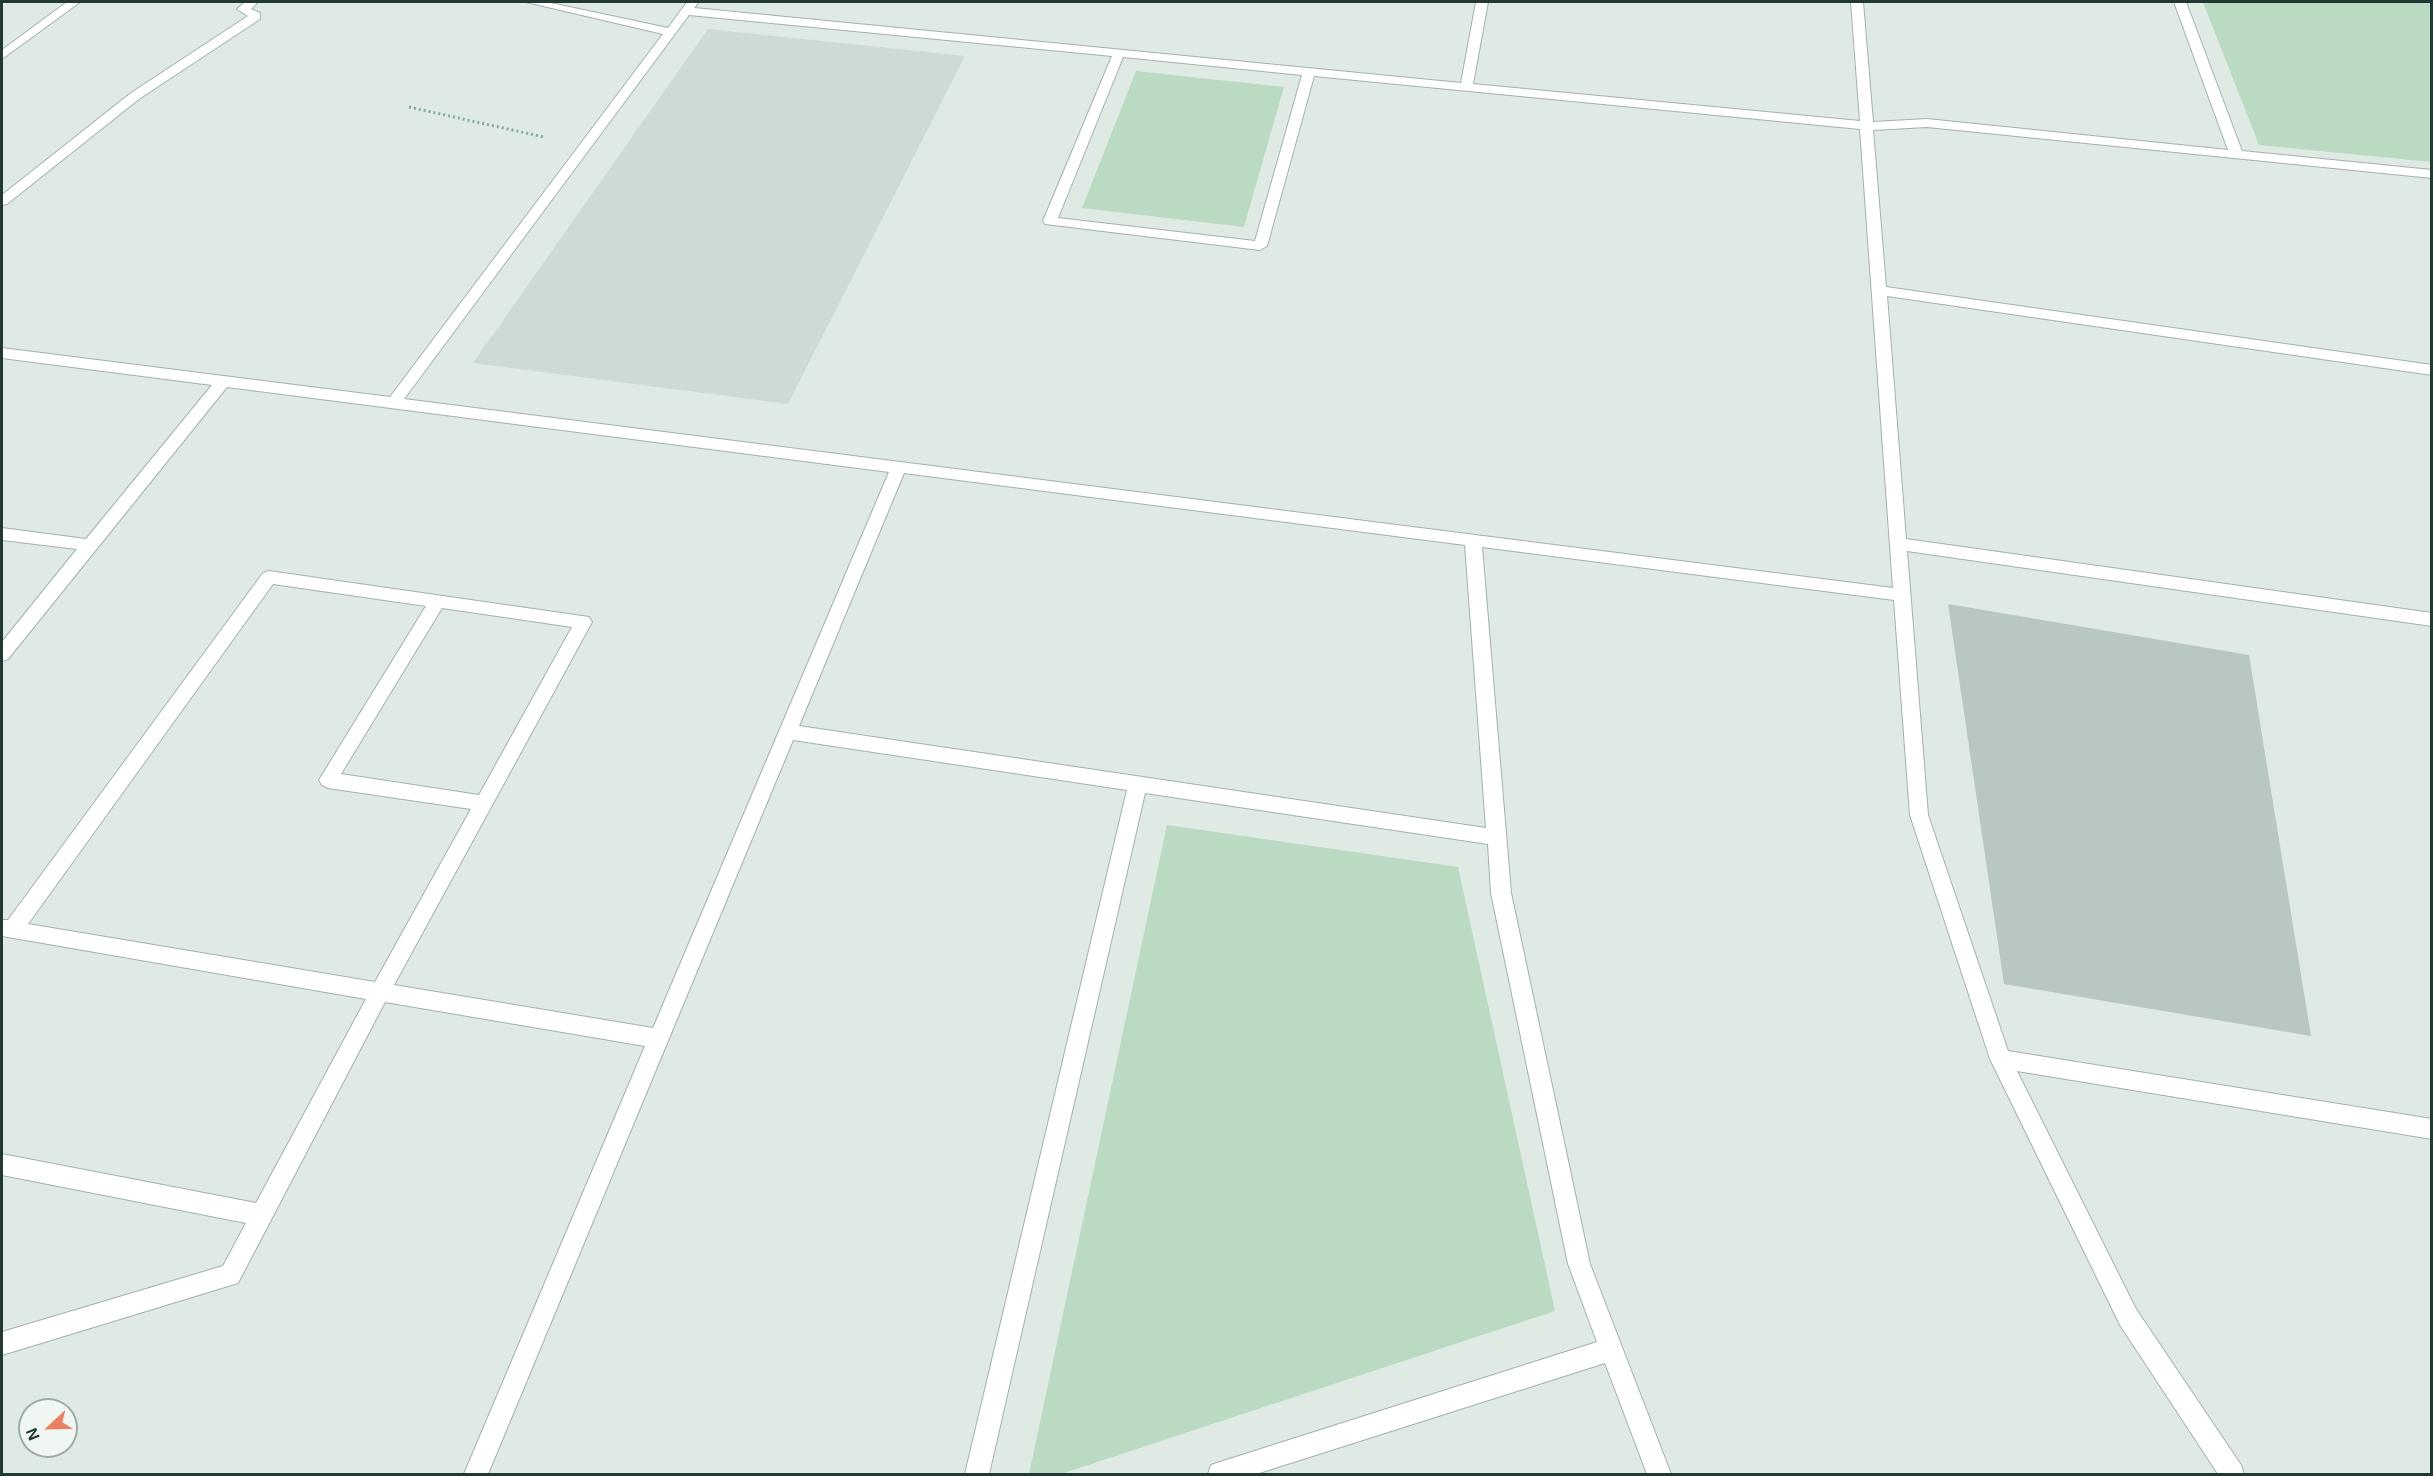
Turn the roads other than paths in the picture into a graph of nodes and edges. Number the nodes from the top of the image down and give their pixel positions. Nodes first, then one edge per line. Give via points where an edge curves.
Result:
1 (74, 2) edge
2 (252, 2) edge
3 (532, 2) edge
4 (1482, 2) edge
5 (1857, 2) edge
6 (2180, 2) edge
7 (690, 6) edge
8 (670, 32) junction
9 (1119, 53) junction
10 (2, 55) edge
11 (1309, 72) junction
12 (1466, 87) junction
13 (1867, 126) junction
14 (2237, 155) junction
15 (2432, 174) edge
16 (2, 201) edge
17 (1880, 291) junction
18 (2, 353) edge
19 (2432, 370) edge
20 (223, 381) junction
21 (394, 402) junction
22 (898, 467) junction
23 (2, 534) edge
24 (1473, 540) junction
25 (1898, 544) junction
26 (90, 545) junction
27 (1902, 595) junction
28 (438, 601) junction
29 (2432, 620) edge
30 (2, 654) edge
31 (788, 732) junction
32 (1138, 784) junction
33 (484, 803) junction
34 (1496, 837) junction
35 (7, 928) edge
36 (380, 992) junction
37 (659, 1039) junction
38 (2000, 1059) junction
39 (2432, 1129) edge
40 (2, 1164) edge
41 (262, 1215) junction
42 (2, 1344) edge
43 (1612, 1348) junction
44 (476, 1474) edge
45 (977, 1474) edge
46 (1220, 1474) edge
47 (1659, 1474) edge
48 (2232, 1474) edge

1 - 10 street
2 - 16 street via 243,9 256,16 135,96
3 - 8 street
4 - 12 street
5 - 13 street
6 - 14 street
7 - 8 street
7 - 9 street
8 - 21 street
9 - 11 street
9 - 11 street via 1050,221 1260,246
11 - 12 street
12 - 13 street
13 - 14 street via 1927,123
13 - 17 street
14 - 15 street
17 - 19 street
17 - 25 street
18 - 20 street
20 - 21 street
20 - 26 street
21 - 22 street
22 - 24 street
22 - 31 street
23 - 26 street
24 - 27 street
24 - 34 street
25 - 27 street
25 - 29 street
26 - 30 street
27 - 38 street via 1919,816
28 - 33 street via 583,622
28 - 33 street via 328,780
28 - 35 street via 269,577
31 - 32 street
31 - 37 street
32 - 34 street
32 - 45 street
33 - 36 street
34 - 43 street via 1501,893 1579,1264
35 - 36 street
36 - 37 street
36 - 41 street
37 - 44 street
38 - 39 street
38 - 48 street via 2128,1317
40 - 41 street
41 - 42 street via 230,1275
43 - 46 street
43 - 47 street

